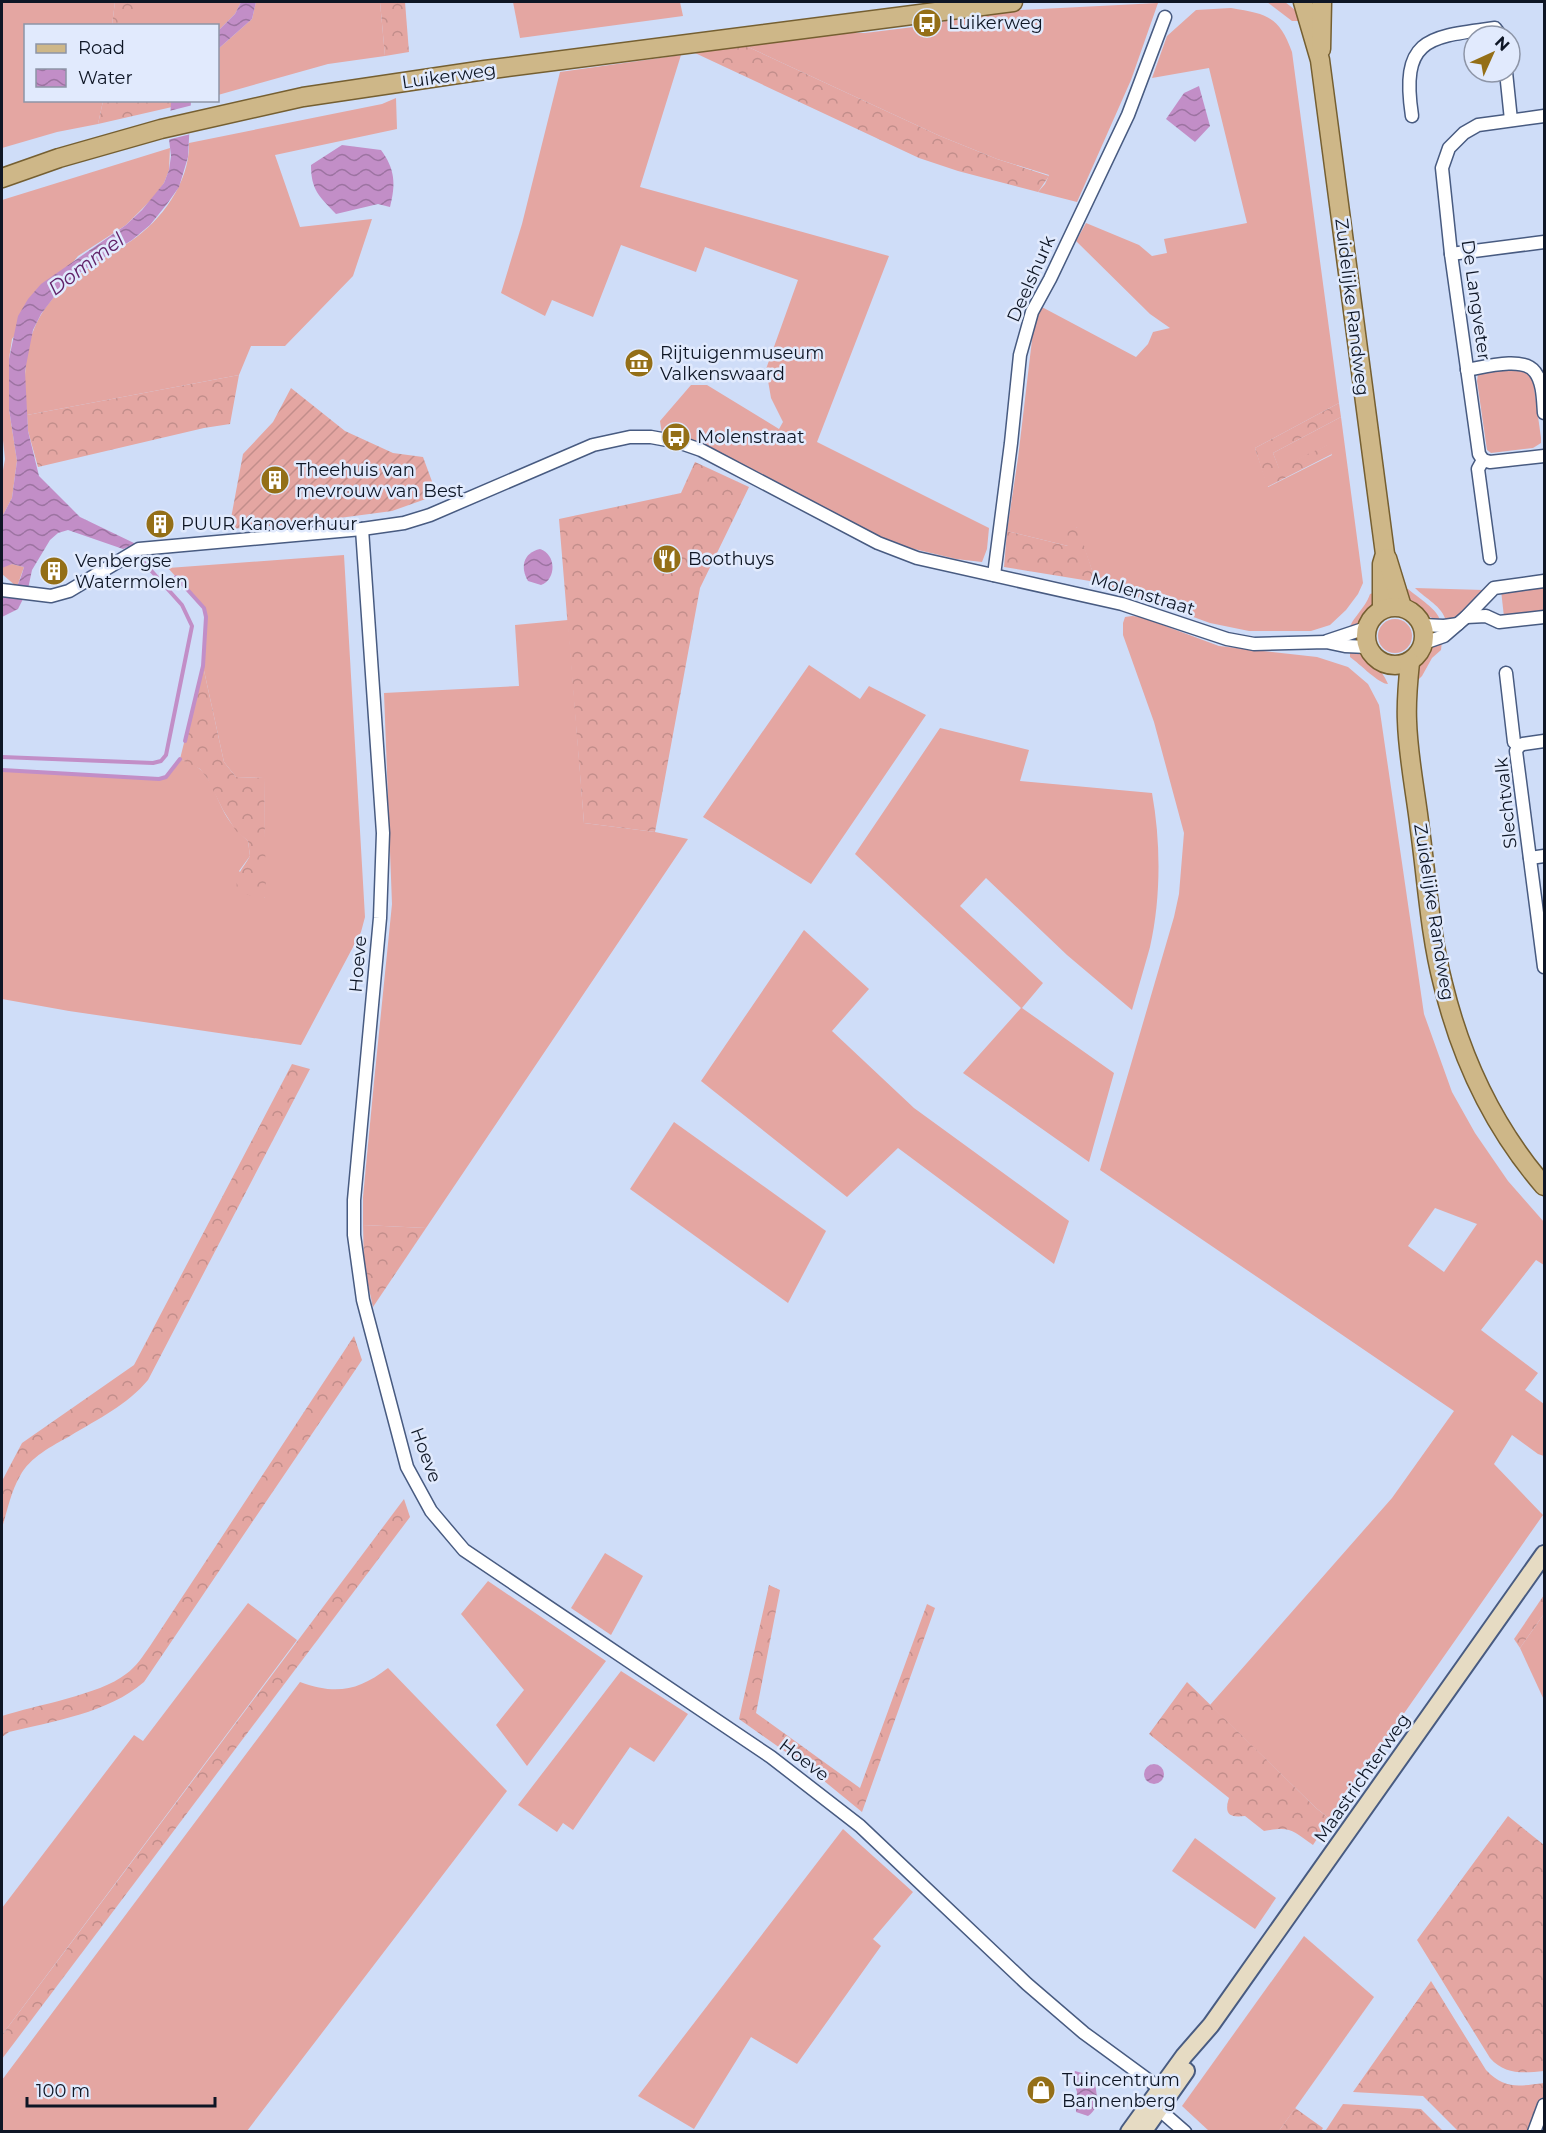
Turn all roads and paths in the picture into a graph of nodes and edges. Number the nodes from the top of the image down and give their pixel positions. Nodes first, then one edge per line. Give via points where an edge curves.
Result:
1 (1012, 2) edge
2 (1303, 2) edge
3 (1314, 2) edge
4 (1322, 2) edge
5 (1165, 17) dead end
6 (1462, 33) edge
7 (1320, 60) junction
8 (1507, 84) edge
9 (1412, 116) dead end
10 (1545, 116) edge
11 (1511, 120) junction
12 (2, 178) edge
13 (1545, 242) edge
14 (1451, 254) junction
15 (1467, 370) junction
16 (1545, 413) edge
17 (1545, 456) edge
18 (1483, 460) junction
19 (362, 529) junction
20 (1385, 554) junction
21 (1490, 558) dead end
22 (994, 574) junction
23 (1545, 581) edge
24 (2, 590) edge
25 (1488, 594) junction
26 (1402, 607) junction
27 (1382, 609) junction
28 (1545, 616) edge
29 (1493, 618) junction
30 (1463, 621) junction
31 (1366, 628) junction
32 (1423, 634) junction
33 (1326, 642) junction
34 (1368, 647) junction
35 (1410, 662) junction
36 (1389, 665) junction
37 (1506, 673) dead end
38 (1407, 722) junction
39 (1545, 741) edge
40 (1519, 746) junction
41 (1545, 856) edge
42 (1530, 858) junction
43 (1544, 962) edge
44 (1545, 967) edge
45 (1545, 1186) edge
46 (1545, 1554) edge
47 (1158, 2096) junction
48 (1545, 2105) edge
49 (1130, 2132) edge
50 (1143, 2132) edge
51 (1185, 2132) edge
52 (1534, 2132) edge

1 - 12 main road, Luikerweg via 303,97 161,129
2 - 3 main road
2 - 7 main road, Zuidelijke Randweg
4 - 7 main road, Zuidelijke Randweg
5 - 22 street, Deelshurk via 1128,115 1032,312 1020,355
6 - 9 street via 1424,44 1413,61 1409,99
7 - 20 main road, Zuidelijke Randweg
8 - 11 street
10 - 11 street, De Langveter
11 - 14 street, De Langveter via 1478,125 1449,148 1442,168
13 - 14 street
14 - 15 street, De Langveter
15 - 16 street via 1517,363 1529,366 1540,382
15 - 18 street, De Langveter
17 - 18 street
18 - 21 street, De Langveter via 1478,469
19 - 22 street, Molenstraat via 430,516 593,446 630,437 651,437 701,450 878,543 917,558
19 - 24 street, Molenstraat via 133,551 69,591 51,596
19 - 47 street, Hoeve via 382,833 380,918 354,1235 363,1300 412,1477 464,1550 818,1792 860,1826 1027,1984
20 - 26 main road, Zuidelijke Randweg
20 - 27 main road, Zuidelijke Randweg
22 - 33 street, Molenstraat via 1122,604 1227,639 1254,644
23 - 25 street via 1494,588
25 - 29 street
25 - 30 street
26 - 27 main road
26 - 32 main road via 1418,617
27 - 31 main road
28 - 29 street via 1499,622
29 - 30 street via 1479,616
30 - 32 street
30 - 32 street via 1444,636
31 - 33 street, Molenstraat
31 - 34 main road
32 - 35 main road via 1416,657
33 - 34 street, Molenstraat
34 - 36 main road via 1380,662
35 - 36 main road
35 - 38 main road, Zuidelijke Randweg
36 - 38 main road, Zuidelijke Randweg
37 - 40 street, Slechtvalk via 1514,742
38 - 45 main road, Zuidelijke Randweg via 1432,926 1456,1031 1500,1125
39 - 40 street
40 - 42 street, Slechtvalk via 1516,751
41 - 42 street
42 - 43 street, Slechtvalk
43 - 44 street, Slechtvalk
46 - 47 main road, Maastrichterweg
47 - 49 main road, Maastrichterweg
47 - 50 main road, Maastrichterweg
47 - 51 street, Hoeve
48 - 52 street

